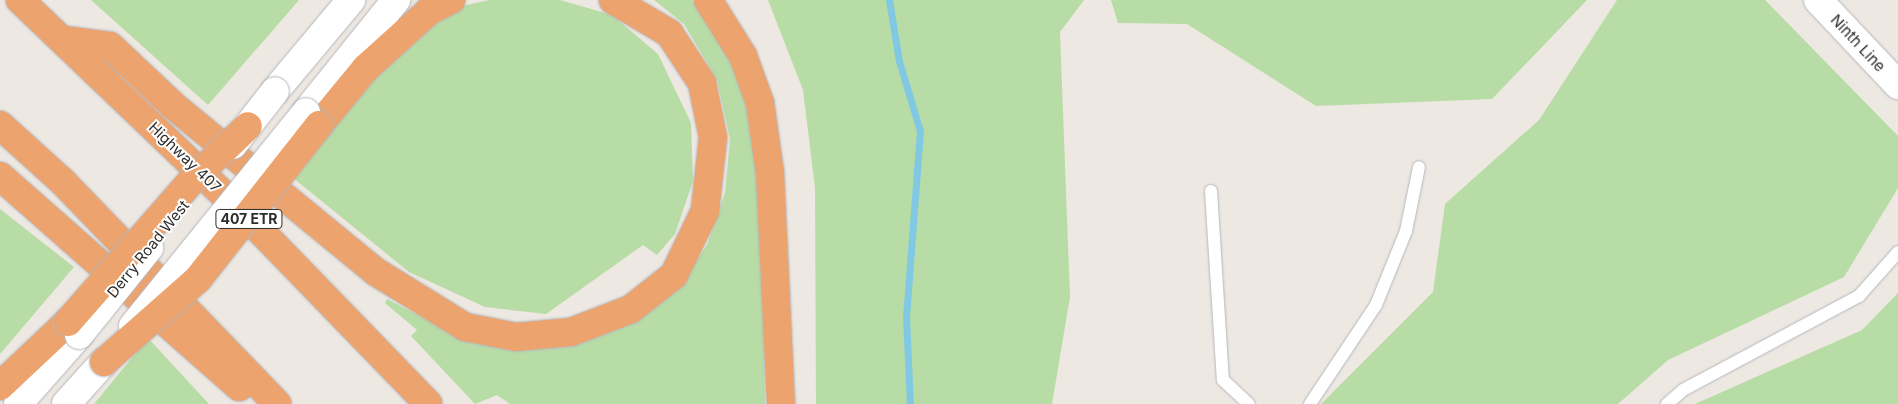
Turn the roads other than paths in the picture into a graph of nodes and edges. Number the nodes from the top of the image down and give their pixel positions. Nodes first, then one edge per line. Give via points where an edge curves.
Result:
1 (20, 0) edge
2 (352, 0) edge
3 (396, 0) edge
4 (451, 0) edge
5 (613, 0) edge
6 (708, 0) edge
7 (1818, 0) edge
8 (64, 40) junction
9 (1898, 85) edge
10 (312, 118) junction
11 (0, 125) edge
12 (248, 126) joint
13 (1419, 167) dead end
14 (0, 176) edge
15 (1211, 191) dead end
16 (1898, 252) edge
17 (74, 328) junction
18 (104, 362) joint
19 (0, 386) edge
20 (18, 404) edge
21 (66, 404) edge
22 (257, 404) edge
23 (277, 404) edge
24 (428, 404) edge
25 (781, 404) edge
26 (1249, 404) edge
27 (1310, 404) edge
28 (1667, 404) edge

1 - 8 highway, Highway 407 / 407 ETR
2 - 12 main road, bridge
3 - 10 main road
4 - 10 highway via 429,11
5 - 8 highway via 669,33 702,83 713,136 706,211 674,275 631,309 571,332 516,337 465,327 376,272 175,107 110,46
6 - 25 highway via 743,56 760,103 770,173
7 - 9 main road, Ninth Line
8 - 24 highway, Highway 407 / 407 ETR via 250,220
10 - 18 highway, bridge via 198,279
11 - 23 highway via 62,181
12 - 17 highway, bridge via 193,179
13 - 27 lane via 1406,231 1376,305
14 - 22 highway
15 - 26 lane via 1223,380
16 - 28 lane via 1859,296 1683,390
17 - 19 highway
17 - 20 main road
18 - 21 main road

